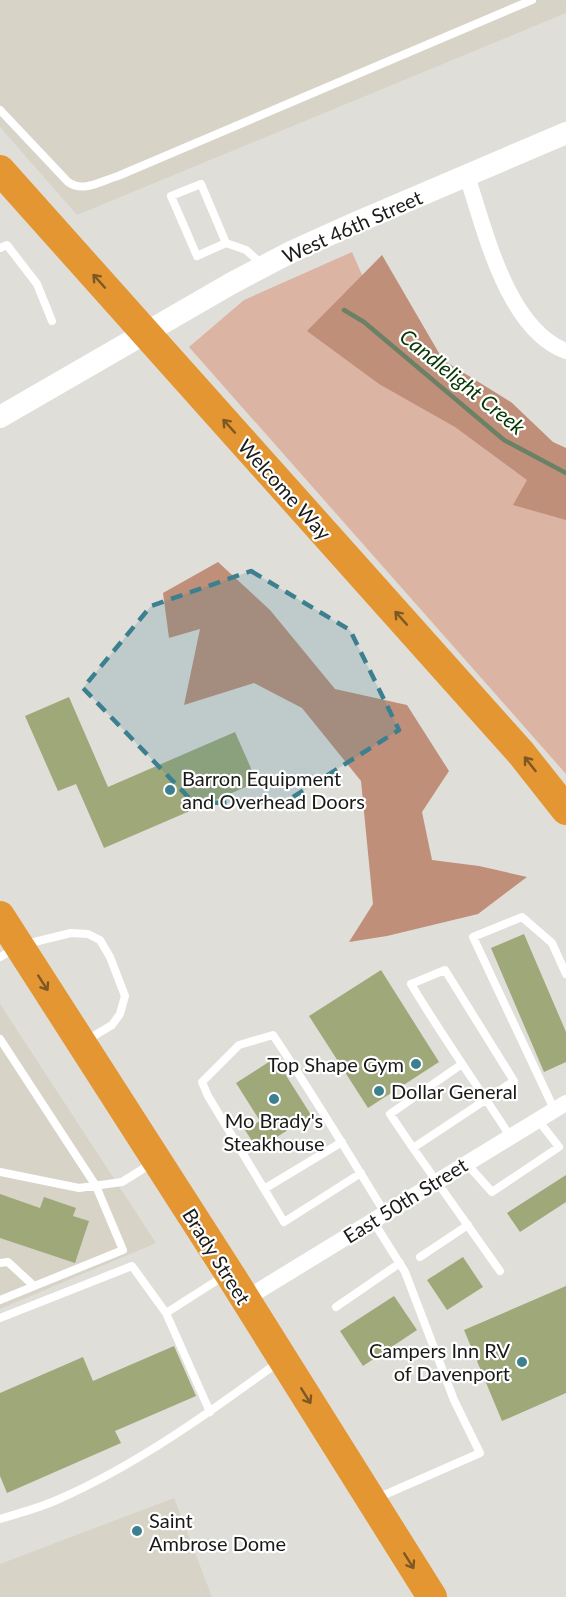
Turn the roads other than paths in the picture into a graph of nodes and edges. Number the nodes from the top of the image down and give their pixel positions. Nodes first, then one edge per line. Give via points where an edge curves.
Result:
1 (532, 0) edge
2 (0, 110) edge
3 (566, 133) edge
4 (0, 170) edge
5 (467, 176) junction
6 (226, 243) junction
7 (0, 248) edge
8 (264, 267) junction
9 (52, 321) dead end
10 (146, 333) junction
11 (566, 351) edge
12 (0, 417) edge
13 (566, 810) edge
14 (0, 916) edge
15 (9, 951) edge
16 (566, 974) edge
17 (0, 1039) edge
18 (82, 1044) junction
19 (462, 1064) junction
20 (486, 1099) junction
21 (560, 1106) edge
22 (537, 1119) junction
23 (510, 1136) junction
24 (342, 1142) junction
25 (413, 1148) junction
26 (157, 1160) junction
27 (466, 1163) junction
28 (0, 1172) edge
29 (361, 1173) junction
30 (437, 1181) junction
31 (96, 1186) junction
32 (264, 1189) junction
33 (379, 1217) junction
34 (468, 1225) junction
35 (420, 1257) dead end
36 (0, 1263) edge
37 (400, 1263) junction
38 (500, 1270) dead end
39 (229, 1273) junction
40 (34, 1286) junction
41 (245, 1299) junction
42 (0, 1300) edge
43 (336, 1307) dead end
44 (166, 1312) junction
45 (0, 1318) edge
46 (283, 1359) junction
47 (210, 1412) junction
48 (372, 1501) junction
49 (0, 1519) edge
50 (432, 1597) edge

1 - 2 lane via 87,186 75,187 68,182
3 - 5 street, West 46th Street
10 -> 4 highway, Welcome Way
5 - 8 street, West 46th Street
5 - 11 street via 501,279 524,316 553,346
6 - 6 lane via 201,184 171,196 197,256
6 - 8 lane via 246,250
7 - 9 lane via 7,245 37,284
8 - 10 street, West 46th Street
10 - 12 street, West 46th Street
13 -> 10 highway, Welcome Way via 521,753
14 - 15 highway, Brady Street
15 -> 18 highway, Brady Street
15 - 18 lane via 71,933 88,934 100,940 125,996 112,1025
16 - 21 lane via 552,943 522,917 472,937
17 - 31 lane
18 - 26 highway, Brady Street
19 - 20 lane
19 - 20 lane via 411,984 445,970 514,1081
19 - 25 lane via 390,1114
20 - 23 lane
20 - 25 lane
21 - 22 street, East 50th Street
22 - 23 street, East 50th Street
22 - 27 lane via 559,1147 492,1192
23 - 27 street, East 50th Street
24 - 29 lane
24 - 32 lane
24 - 32 lane via 273,1035 239,1045 202,1083
25 - 30 lane
26 - 31 lane via 122,1182
26 - 39 highway, Brady Street
27 - 30 street, East 50th Street
28 - 31 lane via 79,1188
29 - 32 lane via 284,1222
29 - 33 lane
30 - 33 street, East 50th Street
30 - 34 lane
31 - 40 lane via 123,1250
33 - 37 lane
33 - 41 street, East 50th Street
34 - 35 lane
34 - 38 lane
36 - 40 lane via 8,1262
37 - 43 lane
37 - 48 lane via 454,1400 480,1453
39 - 41 highway, Brady Street
39 - 44 lane
40 - 42 lane
41 - 46 highway, Brady Street
44 - 45 lane via 132,1266
44 - 47 lane
46 - 47 lane
46 -> 48 highway, Brady Street
47 - 49 lane via 104,1476 55,1500
48 -> 50 highway, Brady Street

